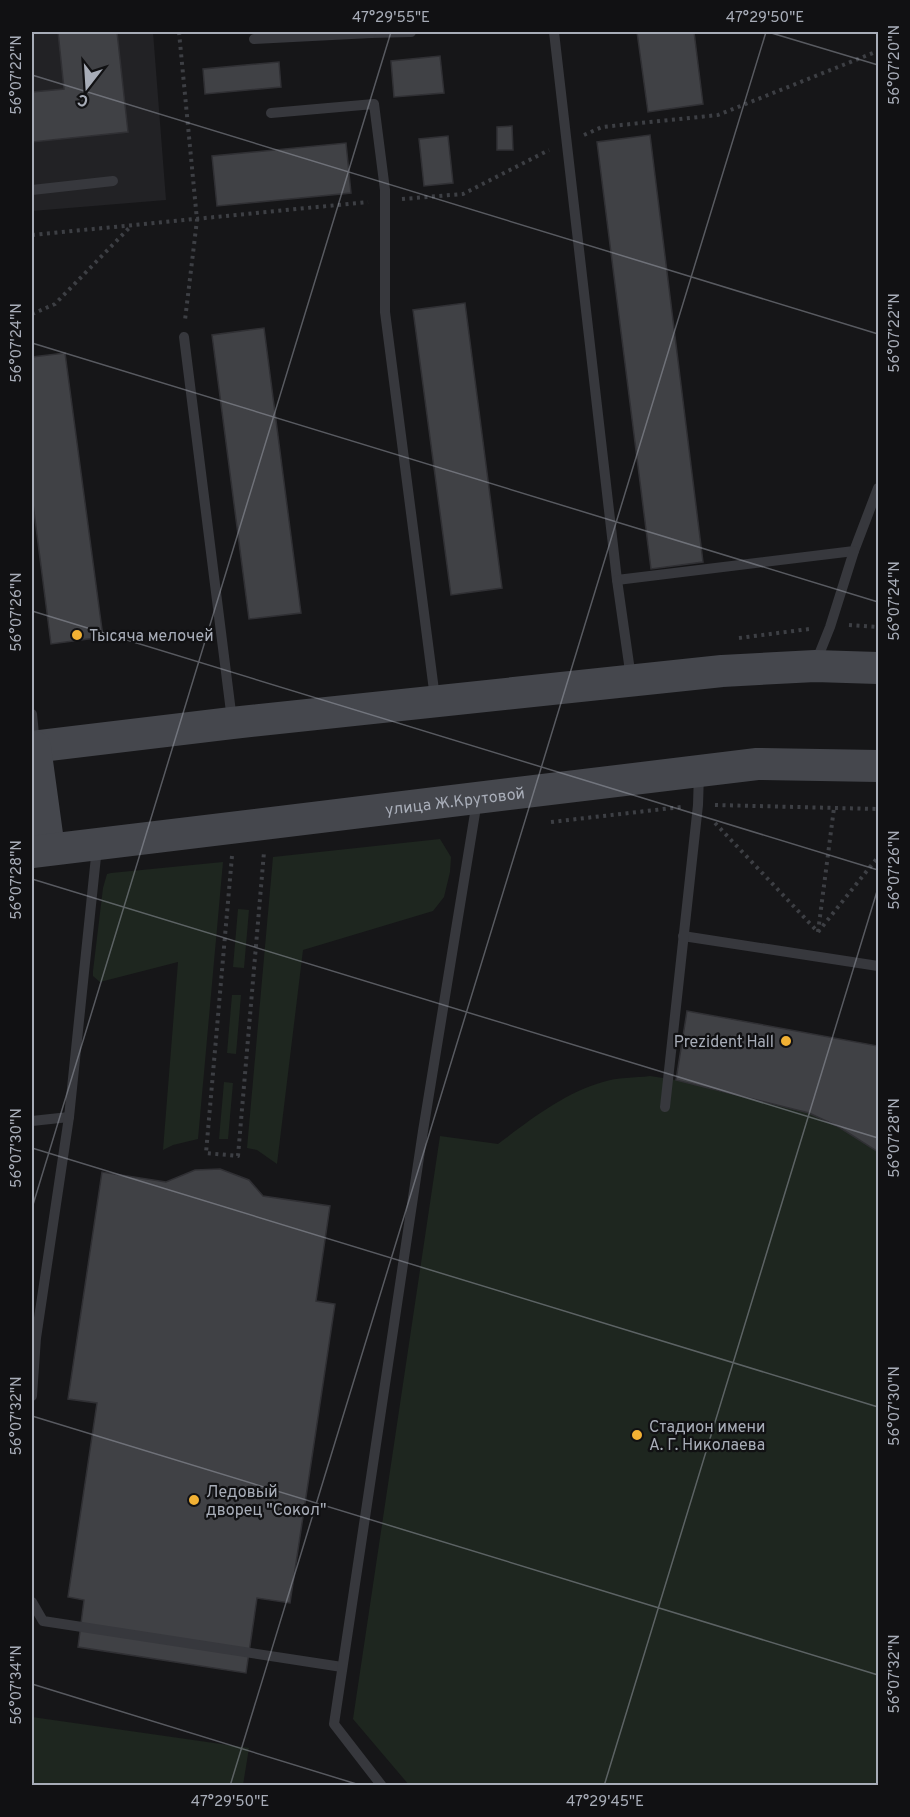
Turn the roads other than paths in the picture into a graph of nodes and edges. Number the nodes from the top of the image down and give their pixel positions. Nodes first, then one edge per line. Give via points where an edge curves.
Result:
1 (370, 32) edge
2 (411, 32) edge
3 (554, 32) edge
4 (254, 39) dead end
5 (271, 113) dead end
6 (113, 181) dead end
7 (32, 190) edge
8 (184, 337) road end
9 (879, 488) edge
10 (854, 551) junction
11 (617, 580) junction
12 (815, 666) junction
13 (879, 668) edge
14 (632, 680) junction
15 (435, 701) junction
16 (32, 714) edge
17 (232, 723) junction
18 (33, 747) edge
19 (879, 765) edge
20 (699, 771) junction
21 (478, 797) junction
22 (97, 844) junction
23 (40, 851) edge
24 (683, 936) junction
25 (879, 966) edge
26 (665, 1107) dead end
27 (69, 1117) junction
28 (32, 1121) edge
29 (34, 1338) edge
30 (32, 1396) edge
31 (32, 1602) edge
32 (342, 1667) junction
33 (382, 1785) edge

1 - 2 lane
1 - 4 lane
3 - 11 lane
5 - 15 lane via 374,104 385,201 385,312
6 - 7 lane
8 - 17 lane
9 - 10 lane
10 - 11 lane
10 - 12 lane
11 - 14 lane
12 - 13 main road
12 - 14 main road
14 - 15 main road
15 - 17 main road
16 - 18 lane
17 - 18 main road
18 - 23 main road
19 - 20 main road, улица Ж.Крутовой via 757,764
20 - 21 main road, улица Ж.Крутовой
20 - 24 lane
21 - 22 main road, улица Ж.Крутовой
21 - 32 lane
22 - 23 main road, улица Ж.Крутовой
22 - 27 lane
24 - 25 lane
24 - 26 lane
27 - 28 lane
27 - 29 lane
29 - 30 lane
31 - 32 lane via 43,1621
32 - 33 lane via 334,1724

